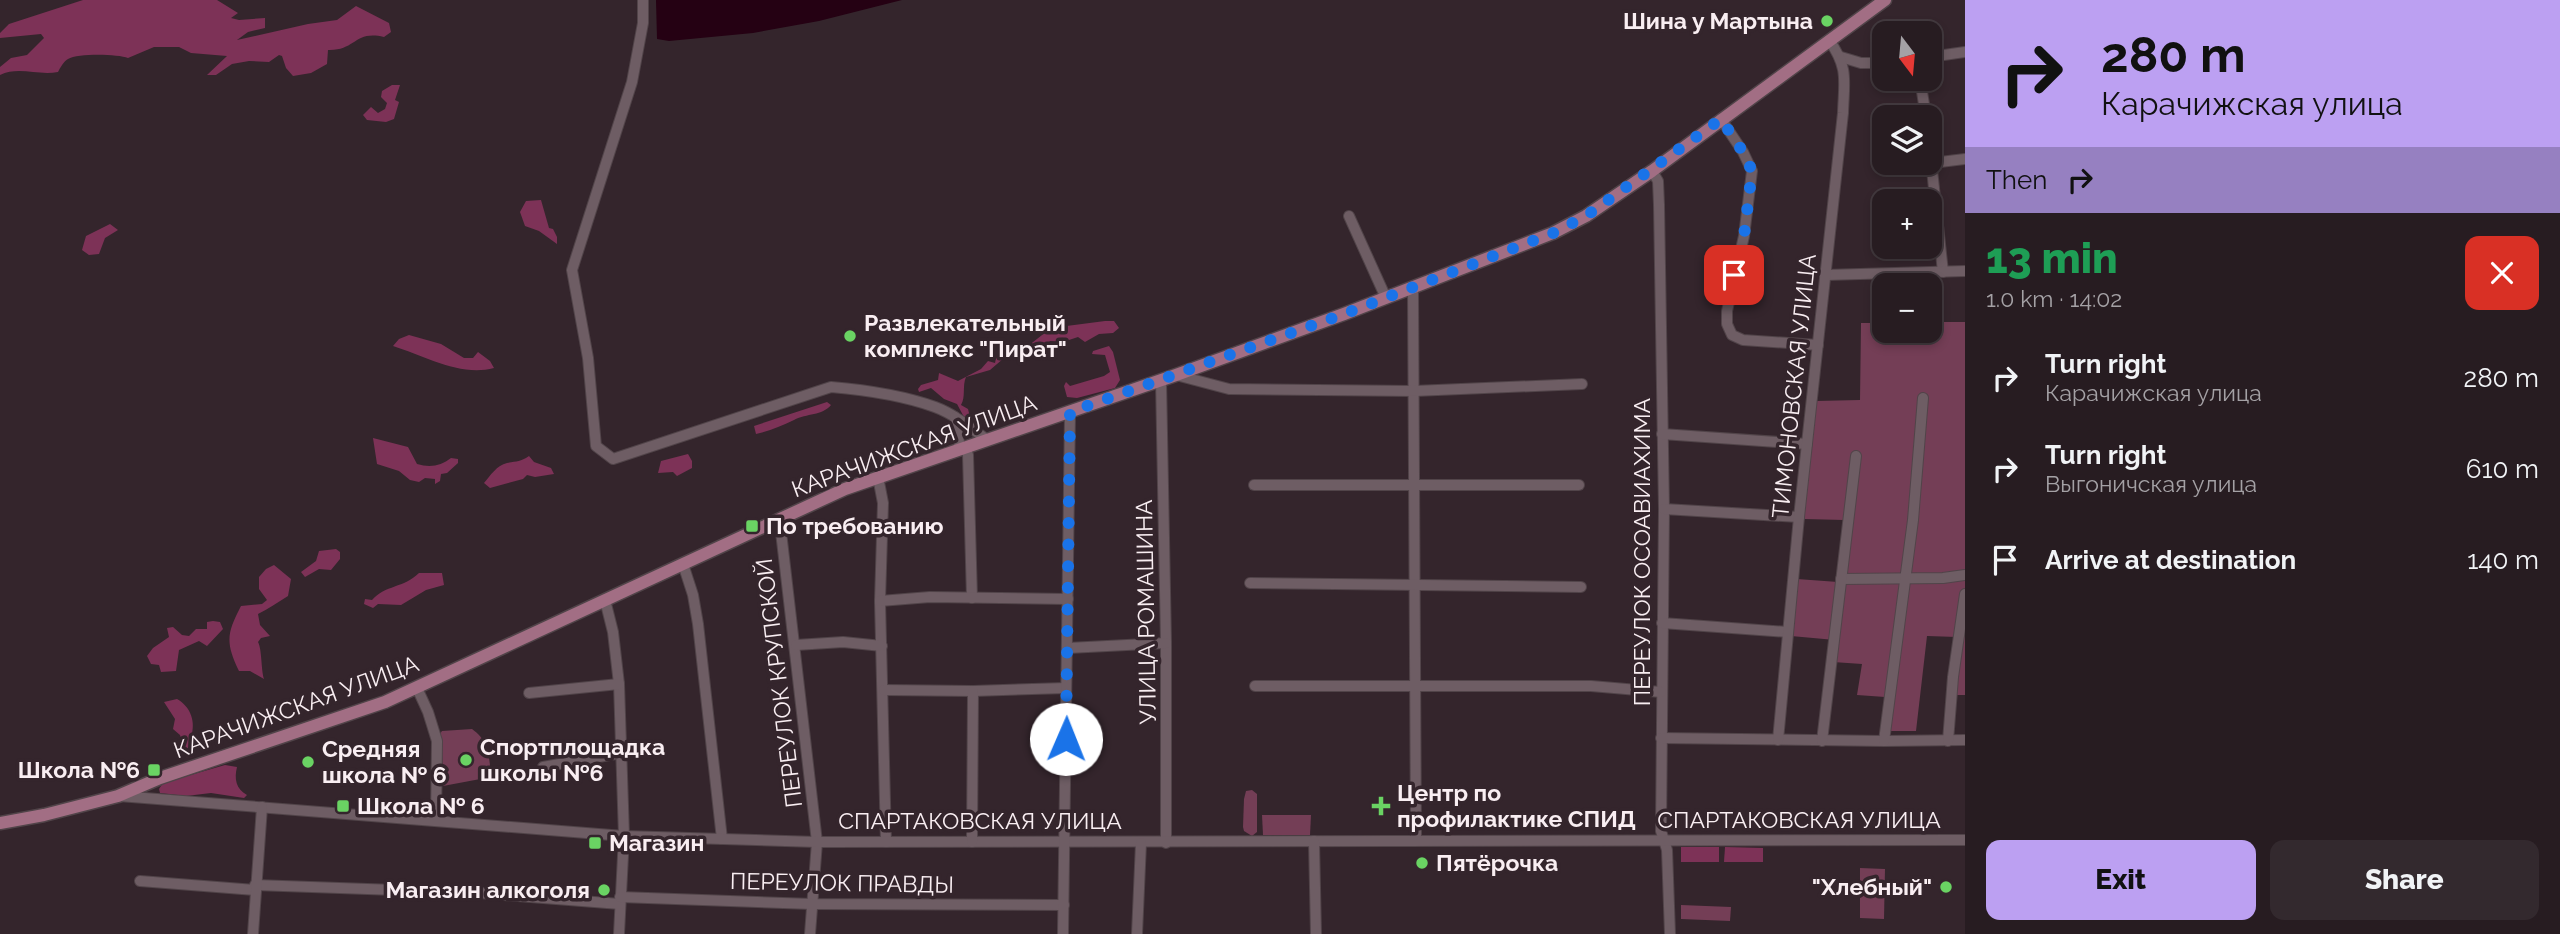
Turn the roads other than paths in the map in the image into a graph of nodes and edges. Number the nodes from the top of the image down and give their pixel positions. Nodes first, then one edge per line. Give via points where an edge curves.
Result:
1 (643, 0) edge
2 (1885, 0) edge
3 (1829, 40) junction
4 (1965, 52) edge
5 (1942, 55) edge
6 (1841, 57) junction
7 (1872, 63) edge
8 (1721, 119) junction
9 (1965, 159) edge
10 (1942, 162) edge
11 (1652, 171) junction
12 (1933, 175) edge
13 (1349, 215) dead end
14 (1965, 271) edge
15 (1943, 272) junction
16 (1825, 275) junction
17 (1413, 288) junction
18 (1386, 298) junction
19 (1818, 345) junction
20 (1176, 375) junction
21 (1161, 380) junction
22 (1581, 384) dead end
23 (1414, 391) junction
24 (1923, 398) dead end
25 (1070, 412) junction
26 (955, 417) junction
27 (1662, 434) junction
28 (987, 440) junction
29 (1807, 444) junction
30 (963, 448) junction
31 (1856, 456) dead end
32 (878, 477) junction
33 (1254, 485) dead end
34 (1578, 485) dead end
35 (1414, 486) junction
36 (1664, 509) junction
37 (1798, 517) junction
38 (776, 520) junction
39 (683, 564) junction
40 (1965, 575) edge
41 (1841, 579) junction
42 (1904, 579) junction
43 (1250, 583) dead end
44 (1413, 584) junction
45 (1581, 587) dead end
46 (1965, 594) edge
47 (972, 598) junction
48 (1068, 599) junction
49 (605, 600) junction
50 (880, 601) junction
51 (1662, 623) junction
52 (1788, 632) junction
53 (1166, 643) junction
54 (796, 645) junction
55 (882, 646) junction
56 (1068, 648) junction
57 (619, 684) junction
58 (1255, 686) dead end
59 (1413, 687) junction
60 (417, 688) junction
61 (1066, 688) junction
62 (884, 690) junction
63 (973, 691) junction
64 (1661, 692) junction
65 (529, 693) dead end
66 (1661, 738) junction
67 (1778, 740) junction
68 (1965, 740) edge
69 (1822, 741) junction
70 (1884, 741) junction
71 (1948, 741) junction
72 (621, 753) junction
73 (543, 767) dead end
74 (118, 796) junction
75 (262, 807) junction
76 (436, 821) junction
77 (0, 823) edge
78 (624, 836) junction
79 (722, 839) junction
80 (1965, 840) edge
81 (1314, 841) junction
82 (1416, 841) junction
83 (817, 842) junction
84 (886, 842) junction
85 (972, 842) junction
86 (1065, 842) junction
87 (1664, 842) junction
88 (1142, 843) junction
89 (1166, 843) junction
90 (141, 881) dead end
91 (255, 887) junction
92 (620, 900) junction
93 (812, 904) junction
94 (1064, 905) junction
95 (253, 934) edge
96 (619, 934) edge
97 (810, 934) edge
98 (1063, 934) edge
99 (1138, 934) edge
100 (1315, 934) edge
101 (1670, 934) edge

1 - 26 street via 632,82 572,270 588,358 596,446 613,460 831,387 869,390
2 - 3 main road, КАРАЧИЖСКАЯ УЛИЦА
3 - 6 street
3 - 8 main road, КАРАЧИЖСКАЯ УЛИЦА
4 - 5 street
6 - 7 street
6 - 16 street, ТИМОНОВСКАЯ УЛИЦА via 1843,113
8 - 11 main road, КАРАЧИЖСКАЯ УЛИЦА
8 - 19 street via 1752,171 1727,324 1732,335 1743,340
9 - 10 street
11 - 17 main road, КАРАЧИЖСКАЯ УЛИЦА via 1553,233
11 - 27 street, ПЕРЕУЛОК ОСОАВИАХИМА via 1658,181 1659,205
12 - 15 street
13 - 18 street
14 - 15 street
15 - 16 street
16 - 19 street, ТИМОНОВСКАЯ УЛИЦА
17 - 18 main road, КАРАЧИЖСКАЯ УЛИЦА
17 - 23 street
18 - 20 main road, КАРАЧИЖСКАЯ УЛИЦА
19 - 29 street, ТИМОНОВСКАЯ УЛИЦА
20 - 21 main road, КАРАЧИЖСКАЯ УЛИЦА
20 - 23 street via 1229,389
21 - 25 main road, КАРАЧИЖСКАЯ УЛИЦА
21 - 53 street, УЛИЦА РОМАШИНА
22 - 23 street
23 - 35 street
24 - 42 street
25 - 28 main road, КАРАЧИЖСКАЯ УЛИЦА
25 - 48 street
26 - 28 street
26 - 30 street
27 - 29 street
27 - 36 street, ПЕРЕУЛОК ОСОАВИАХИМА
28 - 30 main road, КАРАЧИЖСКАЯ УЛИЦА
29 - 37 street, ТИМОНОВСКАЯ УЛИЦА
30 - 32 main road, КАРАЧИЖСКАЯ УЛИЦА
30 - 47 street via 968,456
31 - 41 street
32 - 38 main road, КАРАЧИЖСКАЯ УЛИЦА
32 - 50 street via 883,503
33 - 35 street
34 - 35 street
35 - 44 street
36 - 37 street
36 - 51 street, ПЕРЕУЛОК ОСОАВИАХИМА
37 - 52 street, ТИМОНОВСКАЯ УЛИЦА
38 - 39 main road, КАРАЧИЖСКАЯ УЛИЦА
38 - 54 street, ПЕРЕУЛОК КРУПСКОЙ
39 - 49 main road, КАРАЧИЖСКАЯ УЛИЦА
39 - 79 street via 694,595
40 - 42 street
41 - 42 street
41 - 69 street
42 - 70 street
43 - 44 street
44 - 45 street
44 - 59 street
46 - 71 street
47 - 48 street
47 - 50 street
48 - 56 street
49 - 57 street
49 - 60 main road, КАРАЧИЖСКАЯ УЛИЦА
50 - 55 street
51 - 52 street
51 - 64 street, ПЕРЕУЛОК ОСОАВИАХИМА
52 - 67 street, ТИМОНОВСКАЯ УЛИЦА
53 - 56 street
53 - 89 street, УЛИЦА РОМАШИНА
54 - 55 street via 843,642
54 - 83 street, ПЕРЕУЛОК КРУПСКОЙ
55 - 62 street
56 - 61 street
57 - 65 street
57 - 72 street
58 - 59 street
59 - 64 street via 1591,685
59 - 82 street
60 - 74 main road, КАРАЧИЖСКАЯ УЛИЦА
60 - 76 street via 437,741
61 - 63 street
61 - 86 street
62 - 63 street
62 - 84 street
63 - 85 street
64 - 66 street, ПЕРЕУЛОК ОСОАВИАХИМА
66 - 67 street
66 - 87 street, ПЕРЕУЛОК ОСОАВИАХИМА
67 - 69 street
68 - 71 street
69 - 70 street
70 - 71 street
72 - 73 street
72 - 78 street
74 - 75 street, СПАРТАКОВСКАЯ УЛИЦА
74 - 77 main road, СПАРТАКОВСКАЯ УЛИЦА
75 - 76 street, СПАРТАКОВСКАЯ УЛИЦА
75 - 91 street
76 - 78 street, СПАРТАКОВСКАЯ УЛИЦА
78 - 79 street, СПАРТАКОВСКАЯ УЛИЦА
78 - 92 street
79 - 83 street, СПАРТАКОВСКАЯ УЛИЦА
80 - 87 street, СПАРТАКОВСКАЯ УЛИЦА
81 - 82 street, СПАРТАКОВСКАЯ УЛИЦА
81 - 89 street, СПАРТАКОВСКАЯ УЛИЦА
81 - 100 street
82 - 87 street, СПАРТАКОВСКАЯ УЛИЦА
83 - 84 street, СПАРТАКОВСКАЯ УЛИЦА
83 - 93 street, ПЕРЕУЛОК КРУПСКОЙ
84 - 85 street, СПАРТАКОВСКАЯ УЛИЦА
85 - 86 street, СПАРТАКОВСКАЯ УЛИЦА
86 - 88 street, СПАРТАКОВСКАЯ УЛИЦА
86 - 94 street
87 - 101 street, ПЕРЕУЛОК ОСОАВИАХИМА
88 - 89 street, СПАРТАКОВСКАЯ УЛИЦА
88 - 99 street
90 - 91 street, ПЕРЕУЛОК ПРАВДЫ
91 - 92 street, ПЕРЕУЛОК ПРАВДЫ
91 - 95 street
92 - 93 street, ПЕРЕУЛОК ПРАВДЫ
92 - 96 street
93 - 94 street, ПЕРЕУЛОК ПРАВДЫ
93 - 97 street, ПЕРЕУЛОК КРУПСКОЙ
94 - 98 street

